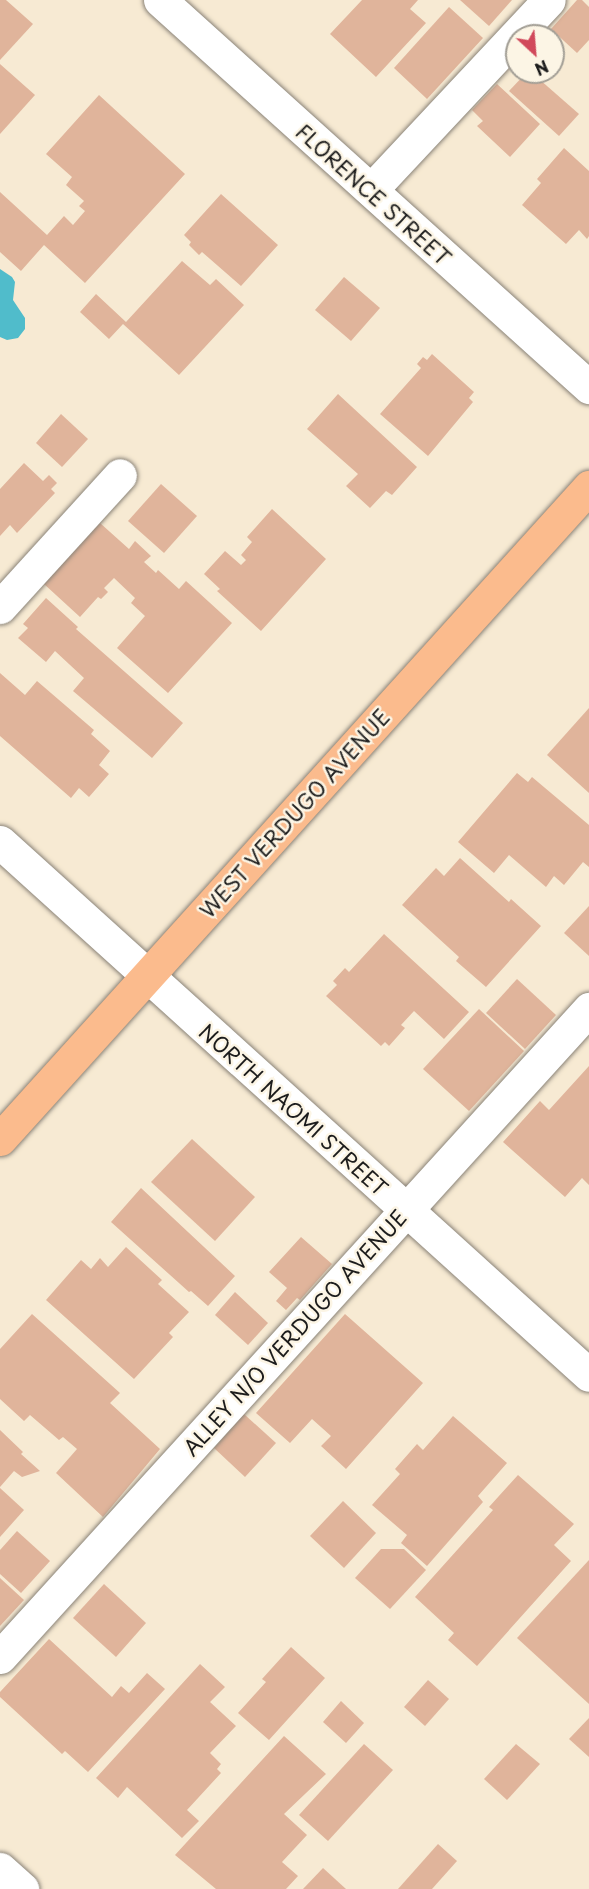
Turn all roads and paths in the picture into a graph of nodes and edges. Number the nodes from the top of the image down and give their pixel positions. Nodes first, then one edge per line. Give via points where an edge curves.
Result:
1 (160, 0) edge
2 (549, 0) edge
3 (371, 190) junction
4 (589, 387) edge
5 (120, 476) dead end
6 (589, 487) edge
7 (0, 607) edge
8 (0, 842) edge
9 (147, 975) junction
10 (589, 1009) edge
11 (0, 1139) edge
12 (405, 1210) junction
13 (589, 1375) edge
14 (0, 1657) edge
15 (0, 1869) edge
16 (22, 1889) edge

1 - 3 street, FLORENCE STREET
2 - 3 street
3 - 4 street, FLORENCE STREET
5 - 7 street
6 - 9 main road, WEST VERDUGO AVENUE
8 - 9 street, NORTH NAOMI STREET
9 - 11 main road, WEST VERDUGO AVENUE
9 - 12 street, NORTH NAOMI STREET
10 - 12 street, ALLEY N/O VERDUGO AVENUE
12 - 13 street, NORTH NAOMI STREET
12 - 14 street, ALLEY N/O VERDUGO AVENUE
15 - 16 street

